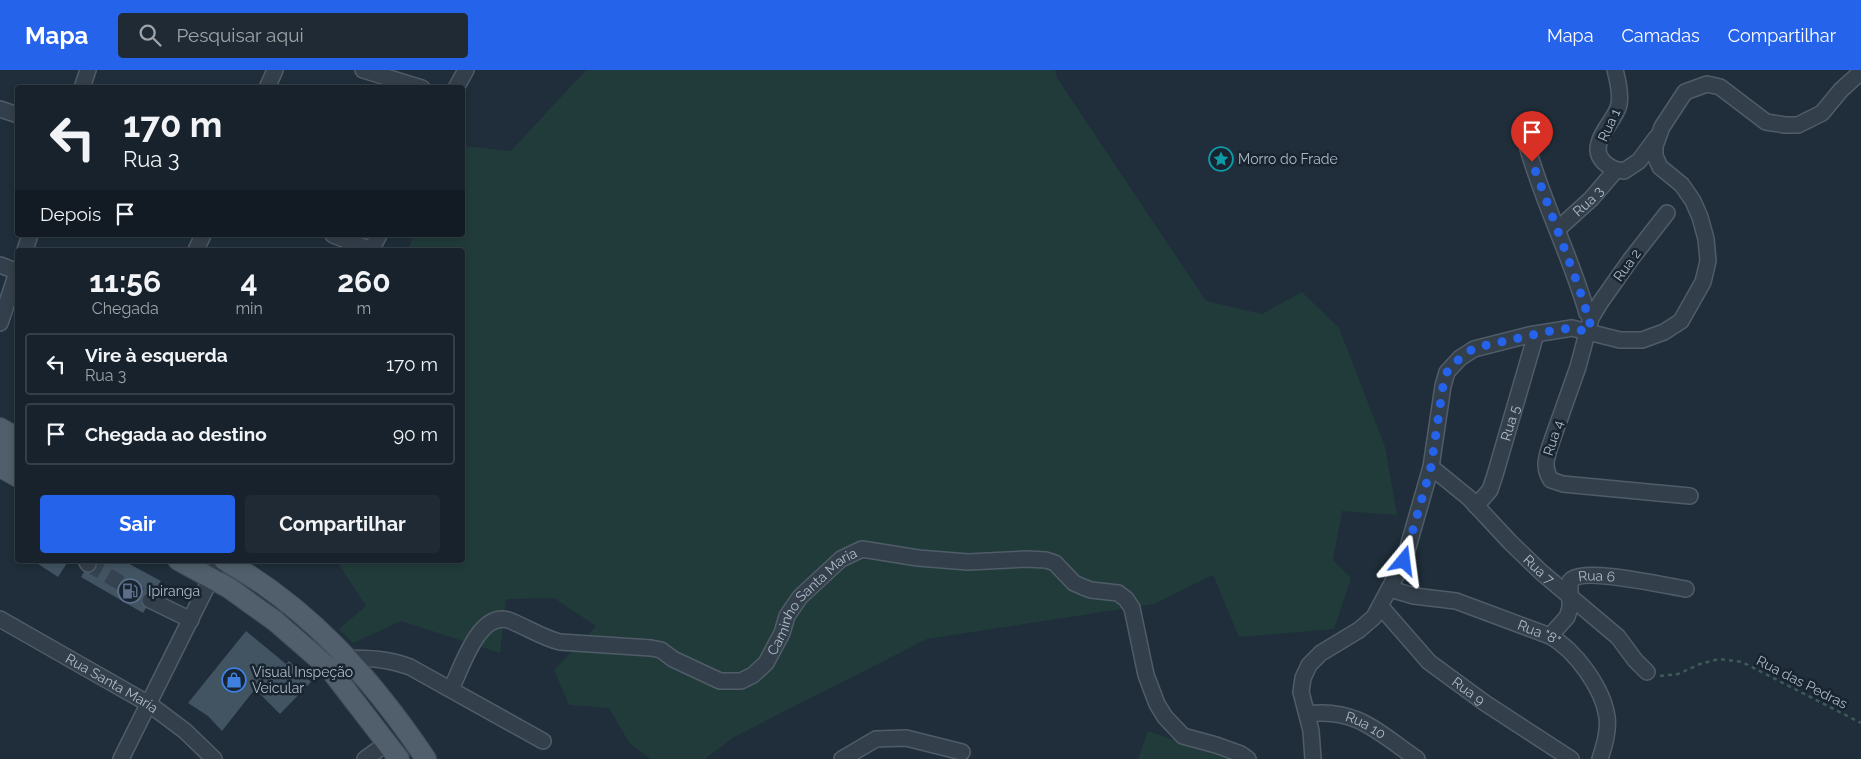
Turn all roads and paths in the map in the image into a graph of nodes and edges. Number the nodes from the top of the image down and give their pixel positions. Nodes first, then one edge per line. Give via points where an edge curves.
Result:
1 (88, 70) edge
2 (275, 70) edge
3 (363, 70) edge
4 (466, 70) edge
5 (1615, 70) edge
6 (1861, 72) edge
7 (83, 85) edge
8 (268, 85) edge
9 (412, 85) edge
10 (458, 85) edge
11 (0, 109) edge
12 (15, 114) edge
13 (1660, 133) junction
14 (1528, 149) dead end
15 (1616, 170) junction
16 (1667, 213) dead end
17 (1558, 229) junction
18 (338, 237) edge
19 (366, 248) edge
20 (0, 265) edge
21 (15, 270) edge
22 (15, 277) edge
23 (0, 323) edge
24 (1590, 325) junction
25 (1536, 334) junction
26 (0, 428) edge
27 (15, 436) edge
28 (0, 449) edge
29 (15, 457) edge
30 (0, 467) edge
31 (1431, 467) junction
32 (15, 475) edge
33 (1690, 496) dead end
34 (1476, 506) junction
35 (184, 563) edge
36 (218, 563) edge
37 (230, 563) edge
38 (211, 578) junction
39 (1393, 583) junction
40 (1686, 589) dead end
41 (1569, 595) junction
42 (150, 600) tunnel mouth
43 (1381, 607) junction
44 (0, 619) edge
45 (191, 620) junction
46 (1550, 636) junction
47 (347, 658) junction
48 (1647, 672) joint
49 (452, 689) junction
50 (150, 704) junction
51 (1307, 714) junction
52 (1861, 723) edge
53 (543, 741) dead end
54 (387, 743) junction
55 (962, 752) dead end
56 (121, 759) edge
57 (214, 759) edge
58 (365, 759) edge
59 (399, 759) edge
60 (426, 759) edge
61 (842, 759) edge
62 (1248, 759) edge
63 (1313, 759) edge
64 (1417, 759) edge
65 (1571, 759) edge
66 (1600, 759) edge

1 - 7 street
2 - 8 street
3 - 9 street
4 - 10 street
5 - 15 street, Rua 1 via 1619,86 1618,106 1598,143 1604,164
6 - 13 street via 1822,113 1798,125 1766,122 1720,87 1707,84 1684,92
11 - 12 street
13 - 15 street via 1639,161 1624,171
13 - 24 street via 1655,156 1660,167 1682,184 1700,217 1708,261 1703,282 1681,321 1664,332 1642,340 1620,340
14 - 17 street, Rua 3
15 - 17 street, Rua 3 via 1591,200
16 - 24 street, Rua 2 via 1600,303
17 - 24 street, Rua 3
18 - 19 street
20 - 21 street
22 - 23 street
24 - 25 street
24 - 33 street, Rua 4 via 1545,462 1547,474 1551,480 1563,484
25 - 31 street via 1474,348 1447,372
25 - 34 street, Rua 5 via 1490,490
26 - 27 main road
28 - 29 main road
30 - 32 main road
31 - 34 street, Rua 7
31 - 39 street via 1404,561
34 - 41 street, Rua 7 via 1524,556
35 - 38 main road
36 - 38 street
37 - 47 main road via 301,612
38 - 45 street
38 - 54 main road via 275,621 330,668
39 - 43 street
39 - 46 street, Rua "8" via 1414,596 1456,601
40 - 41 street, Rua 6 via 1616,577 1581,575 1570,581
41 - 46 street, Rua 6 via 1567,617
41 - 48 street, Rua 7 via 1618,637
42 - 45 street
43 - 51 street via 1374,618 1321,653 1309,665 1302,678 1301,692
43 - 65 street, Rua 9 via 1429,662
44 - 50 street, Rua Santa Maria
45 - 50 street
46 - 66 street, Rua "8" via 1570,651 1602,701 1607,718 1607,736
47 - 49 street via 394,661
47 - 60 main road via 370,682
48 - 52 path, Rua das Pedras via 1661,676 1678,674 1719,659 1742,662
49 - 53 street
49 - 62 street, Caminho Santa Maria via 477,634 501,618 560,642 661,650 720,681 741,681 766,663 787,616 800,597 853,552 862,549 968,562 1036,559 1055,563 1083,587 1118,593 1126,599 1132,608 1146,675 1164,717 1183,736 1216,745
50 - 56 street
50 - 57 street, Rua Santa Maria
51 - 63 street
51 - 64 street, Rua 10 via 1323,712 1351,716
54 - 58 street
54 - 59 main road
55 - 61 street via 906,738 876,739

